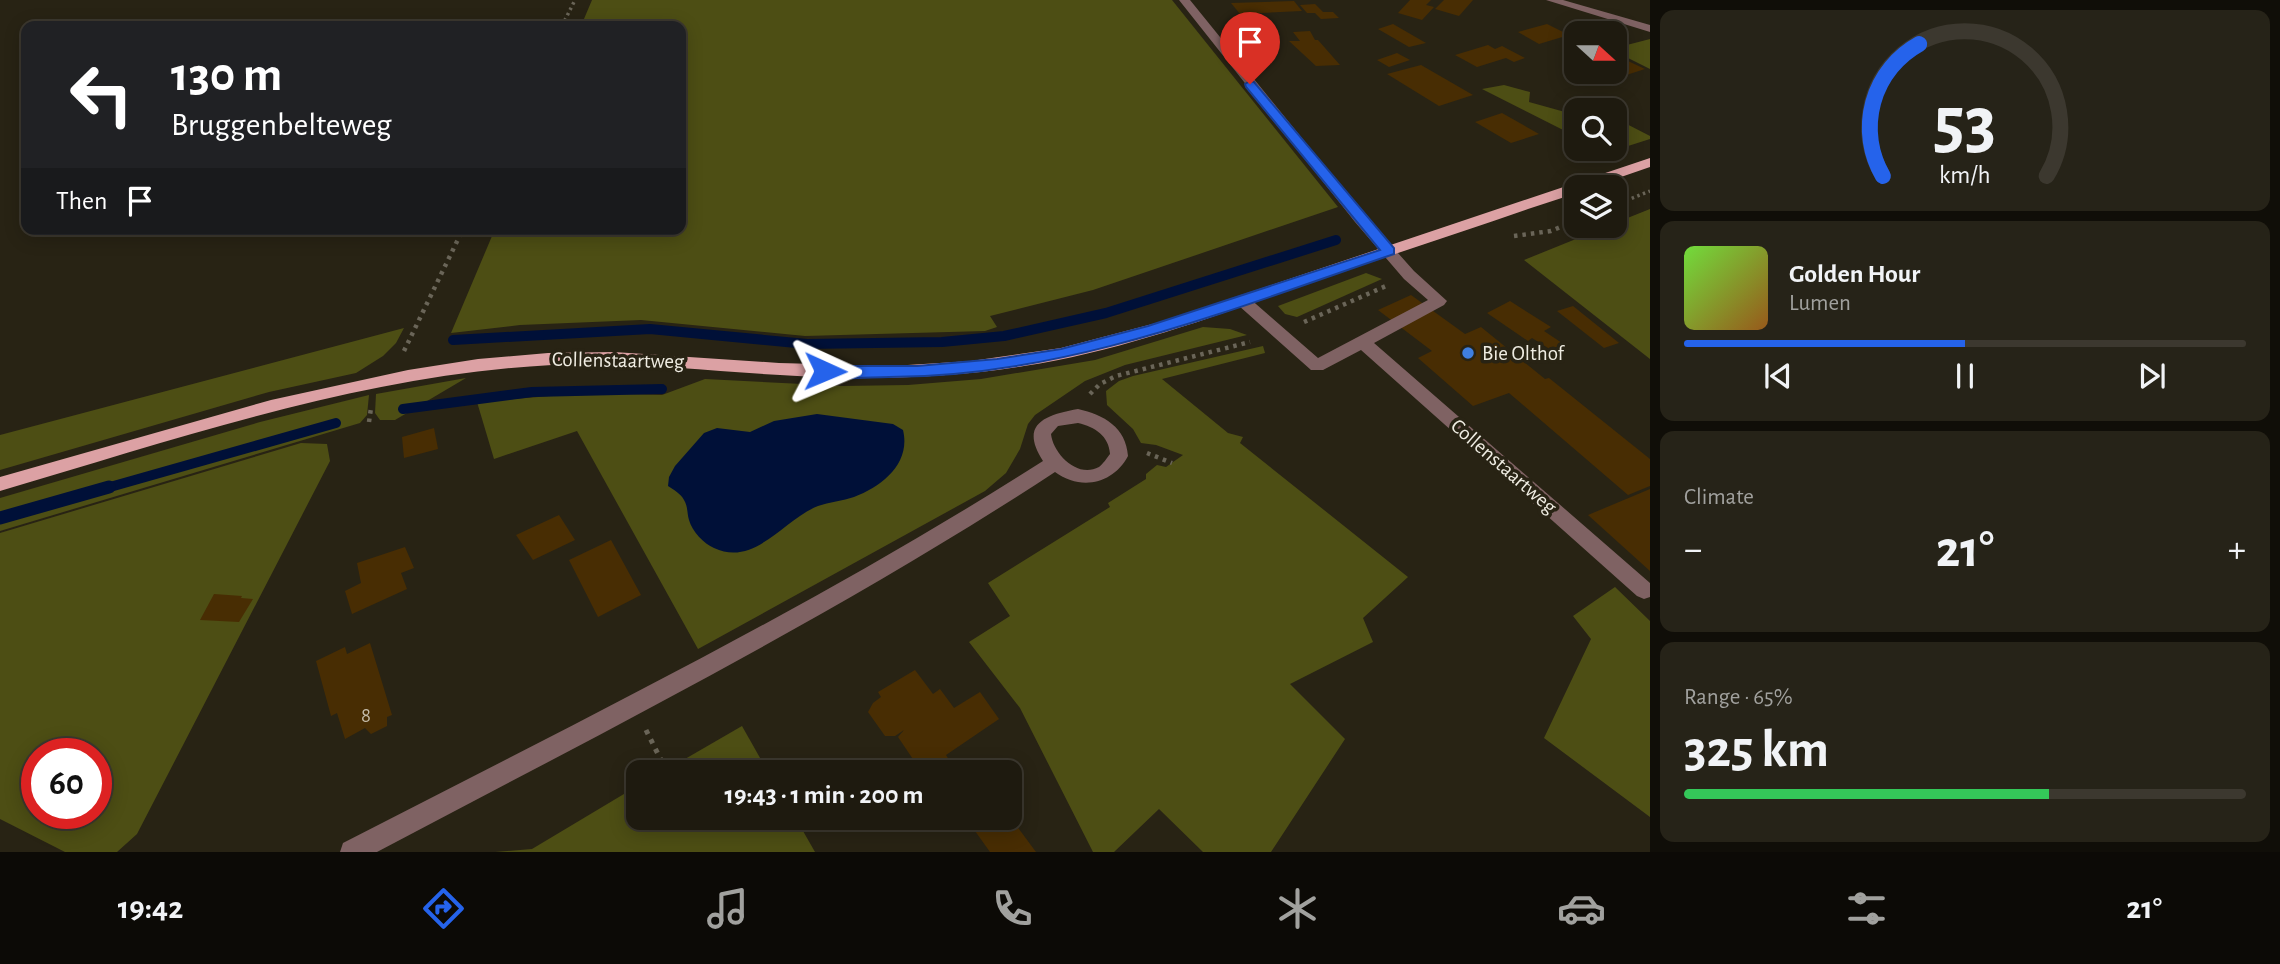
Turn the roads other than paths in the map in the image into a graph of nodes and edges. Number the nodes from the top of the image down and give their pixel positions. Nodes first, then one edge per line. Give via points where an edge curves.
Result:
1 (1184, 0) edge
2 (1551, 0) edge
3 (1650, 29) edge
4 (1650, 162) edge
5 (1389, 251) junction
6 (1243, 300) junction
7 (1364, 343) junction
8 (1054, 464) junction
9 (0, 484) edge
10 (1644, 590) dead end
11 (352, 852) edge

1 - 5 street
2 - 3 street
4 - 5 main road, Collenstaartweg
5 - 6 main road, Collenstaartweg
5 - 7 street via 1440,302
6 - 7 street via 1317,366
6 - 9 main road, Collenstaartweg via 1093,347 954,369 820,371 589,357 430,371 302,398
7 - 10 street, Collenstaartweg
8 - 8 street via 1072,473 1093,475 1110,469 1119,448 1113,433 1097,421 1059,418 1046,427 1041,441
8 - 11 street via 952,529 721,659

